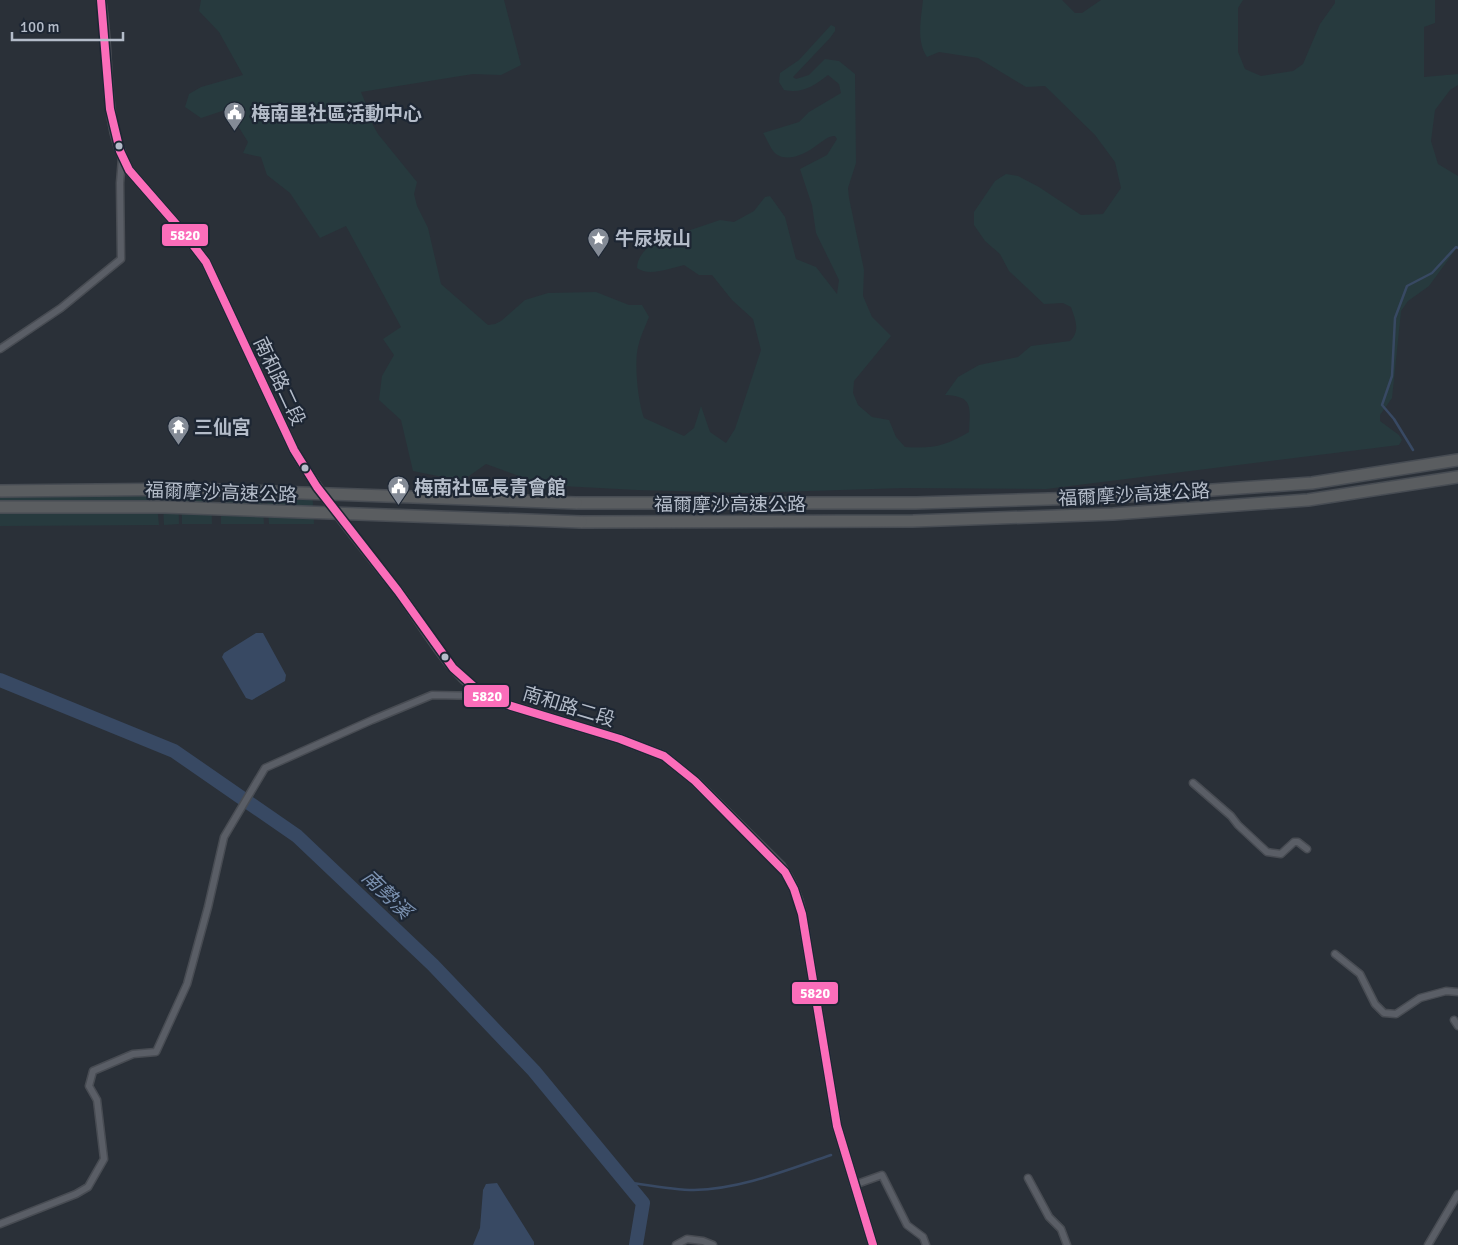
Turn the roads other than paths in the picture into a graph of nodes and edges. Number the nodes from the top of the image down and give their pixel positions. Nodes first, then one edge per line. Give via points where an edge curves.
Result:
1 (101, 0) edge
2 (122, 158) junction
3 (0, 349) edge
4 (1458, 460) edge
5 (1458, 477) edge
6 (0, 491) edge
7 (0, 507) edge
8 (484, 696) junction
9 (1193, 783) dead end
10 (1307, 849) dead end
11 (1335, 954) dead end
12 (1458, 992) edge
13 (1028, 1178) dead end
14 (854, 1185) junction
15 (1458, 1194) edge
16 (0, 1224) edge
17 (676, 1245) edge
18 (713, 1245) edge
19 (872, 1245) edge
20 (926, 1245) edge
21 (1067, 1245) edge
22 (1428, 1245) edge

1 - 2 main road, 南和路二段 via 114,132
2 - 3 street via 121,258 61,308
2 - 8 main road, 南和路二段 via 206,262 310,478 452,666
4 - 6 highway, 福爾摩沙高速公路, bridge via 1312,483 1114,497 916,503 576,504 194,489
5 - 7 highway, 福爾摩沙高速公路, bridge via 1308,500 1112,514 913,521 581,522 165,508
8 - 14 main road, 南和路二段 via 664,756 695,781 791,880 802,914 837,1126
8 - 16 street via 432,696 265,768 224,837 187,984 156,1052 133,1054 93,1071 89,1086 97,1100 104,1159 88,1187
9 - 10 street via 1267,852 1281,854 1294,842
11 - 12 street via 1360,974 1384,1012 1396,1014 1420,998 1446,990
13 - 21 street via 1049,1217 1061,1229
14 - 19 main road, 南和路二段
14 - 20 street via 882,1175 907,1224
15 - 22 street
17 - 18 street via 687,1239

